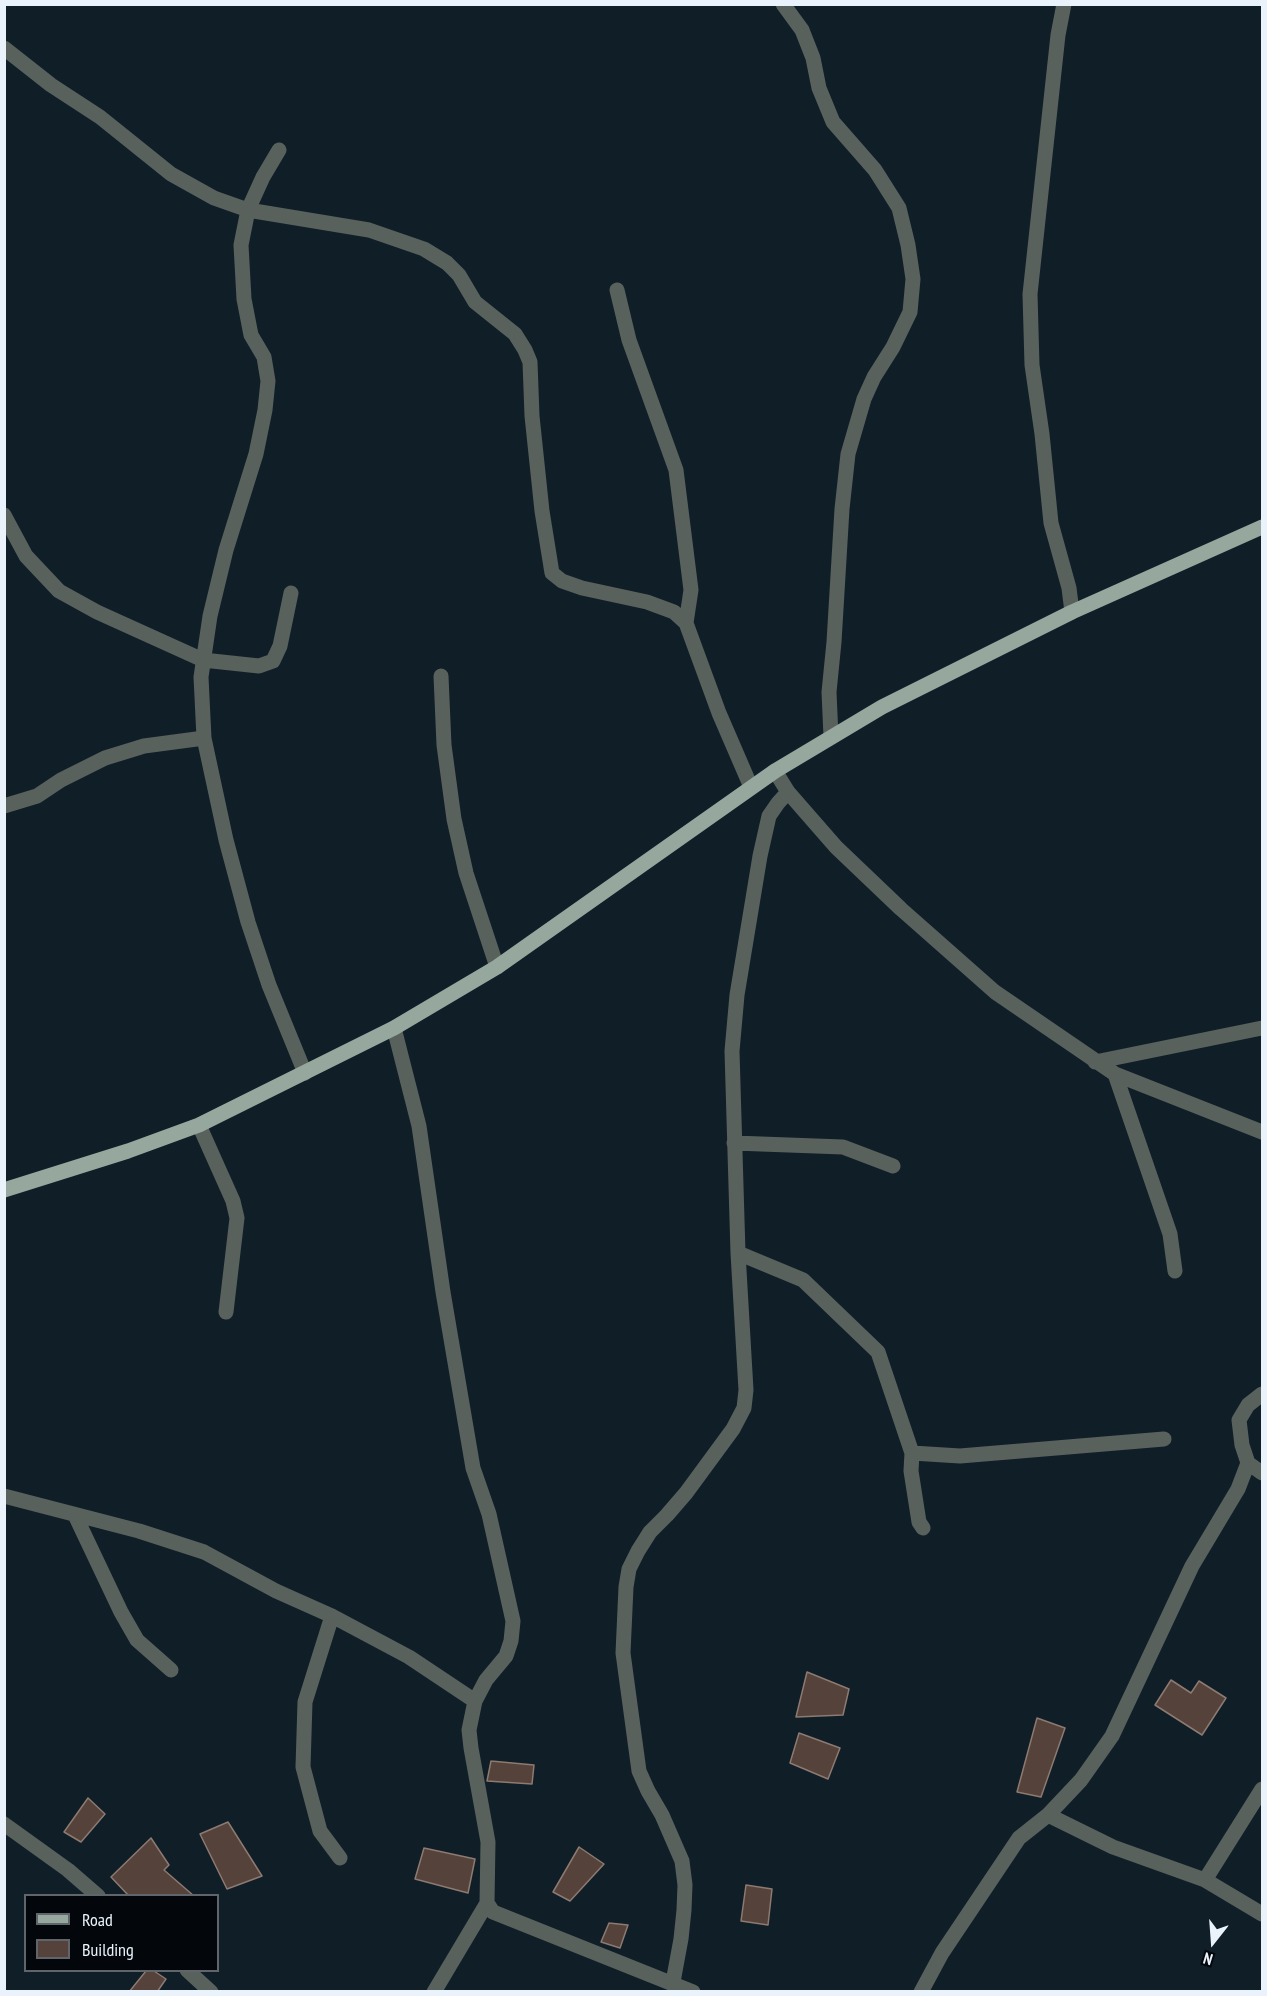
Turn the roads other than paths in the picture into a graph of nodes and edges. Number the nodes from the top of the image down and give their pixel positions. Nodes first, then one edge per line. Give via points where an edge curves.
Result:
1 (783, 4) edge
2 (1060, 6) edge
3 (4, 48) edge
4 (279, 150) dead end
5 (248, 210) junction
6 (617, 290) dead end
7 (4, 515) edge
8 (1263, 527) edge
9 (291, 593) dead end
10 (1072, 612) junction
11 (686, 623) junction
12 (203, 660) junction
13 (441, 676) dead end
14 (831, 737) junction
15 (204, 738) junction
16 (775, 771) junction
17 (751, 788) junction
18 (788, 792) junction
19 (4, 806) edge
20 (497, 967) junction
21 (394, 1028) junction
22 (1263, 1028) edge
23 (1095, 1062) junction
24 (304, 1073) junction
25 (1115, 1074) junction
26 (199, 1125) junction
27 (1263, 1132) edge
28 (734, 1143) junction
29 (893, 1166) dead end
30 (4, 1190) edge
31 (738, 1253) junction
32 (1175, 1271) dead end
33 (226, 1312) dead end
34 (1263, 1394) edge
35 (1164, 1439) dead end
36 (912, 1453) junction
37 (1248, 1463) junction
38 (1263, 1473) edge
39 (4, 1496) edge
40 (75, 1515) junction
41 (923, 1528) dead end
42 (332, 1616) junction
43 (171, 1670) dead end
44 (475, 1701) junction
45 (1263, 1789) edge
46 (1048, 1815) junction
47 (4, 1824) edge
48 (340, 1858) dead end
49 (1205, 1880) junction
50 (96, 1894) edge
51 (487, 1902) junction
52 (1263, 1914) edge
53 (189, 1972) edge
54 (673, 1982) junction
55 (211, 1992) edge
56 (434, 1992) edge
57 (693, 1992) edge
58 (921, 1992) edge

1 - 14 street via 802,30 833,122 875,171 899,208 913,279 910,312 864,399 848,454 829,692
2 - 10 street via 1030,294 1032,365 1051,523
3 - 5 street via 171,174 214,198
4 - 5 street
5 - 11 street via 369,230 424,249 447,263 475,302 515,334 530,362 533,428 552,573 582,588 656,605 674,612
5 - 12 street via 241,245 244,299 251,335 264,357 268,381 256,454 223,561
6 - 11 street via 629,340 676,470 691,590
7 - 12 street via 26,556 59,591
8 - 10 main road
9 - 12 street via 273,661 260,666
10 - 14 main road via 882,707
11 - 17 street
12 - 15 street
13 - 20 street via 444,745 454,819 466,873
14 - 16 main road
15 - 19 street via 144,746 105,758 38,796
15 - 24 street via 248,922
16 - 17 main road
16 - 18 street
17 - 20 main road
18 - 23 street via 836,847 994,992
18 - 28 street via 769,816 737,995 732,1051
20 - 21 main road
21 - 24 main road
21 - 44 street via 419,1126 473,1468 489,1514 513,1621 506,1656
22 - 23 street
23 - 25 street
24 - 26 main road
25 - 27 street
25 - 32 street via 1170,1234
26 - 30 main road
26 - 33 street via 237,1218
28 - 29 street via 843,1147
28 - 31 street
31 - 36 street via 803,1280 878,1352
31 - 54 street via 744,1408 686,1492 650,1532 629,1569 626,1587 623,1653 639,1771 682,1861 685,1885
34 - 37 street via 1248,1405 1239,1420
35 - 36 street via 960,1456
36 - 41 street via 911,1471
37 - 38 street
37 - 46 street via 1238,1489 1167,1616 1112,1736 1081,1780
39 - 40 street
40 - 42 street via 204,1552
40 - 43 street via 137,1640
42 - 44 street via 410,1657
42 - 48 street via 305,1702 303,1767 320,1831
44 - 51 street via 469,1730 488,1842
45 - 49 street
46 - 49 street via 1113,1847
46 - 58 street via 1019,1838 942,1953
47 - 50 street
49 - 52 street
51 - 54 street via 493,1912
51 - 56 street
53 - 55 street
54 - 57 street

